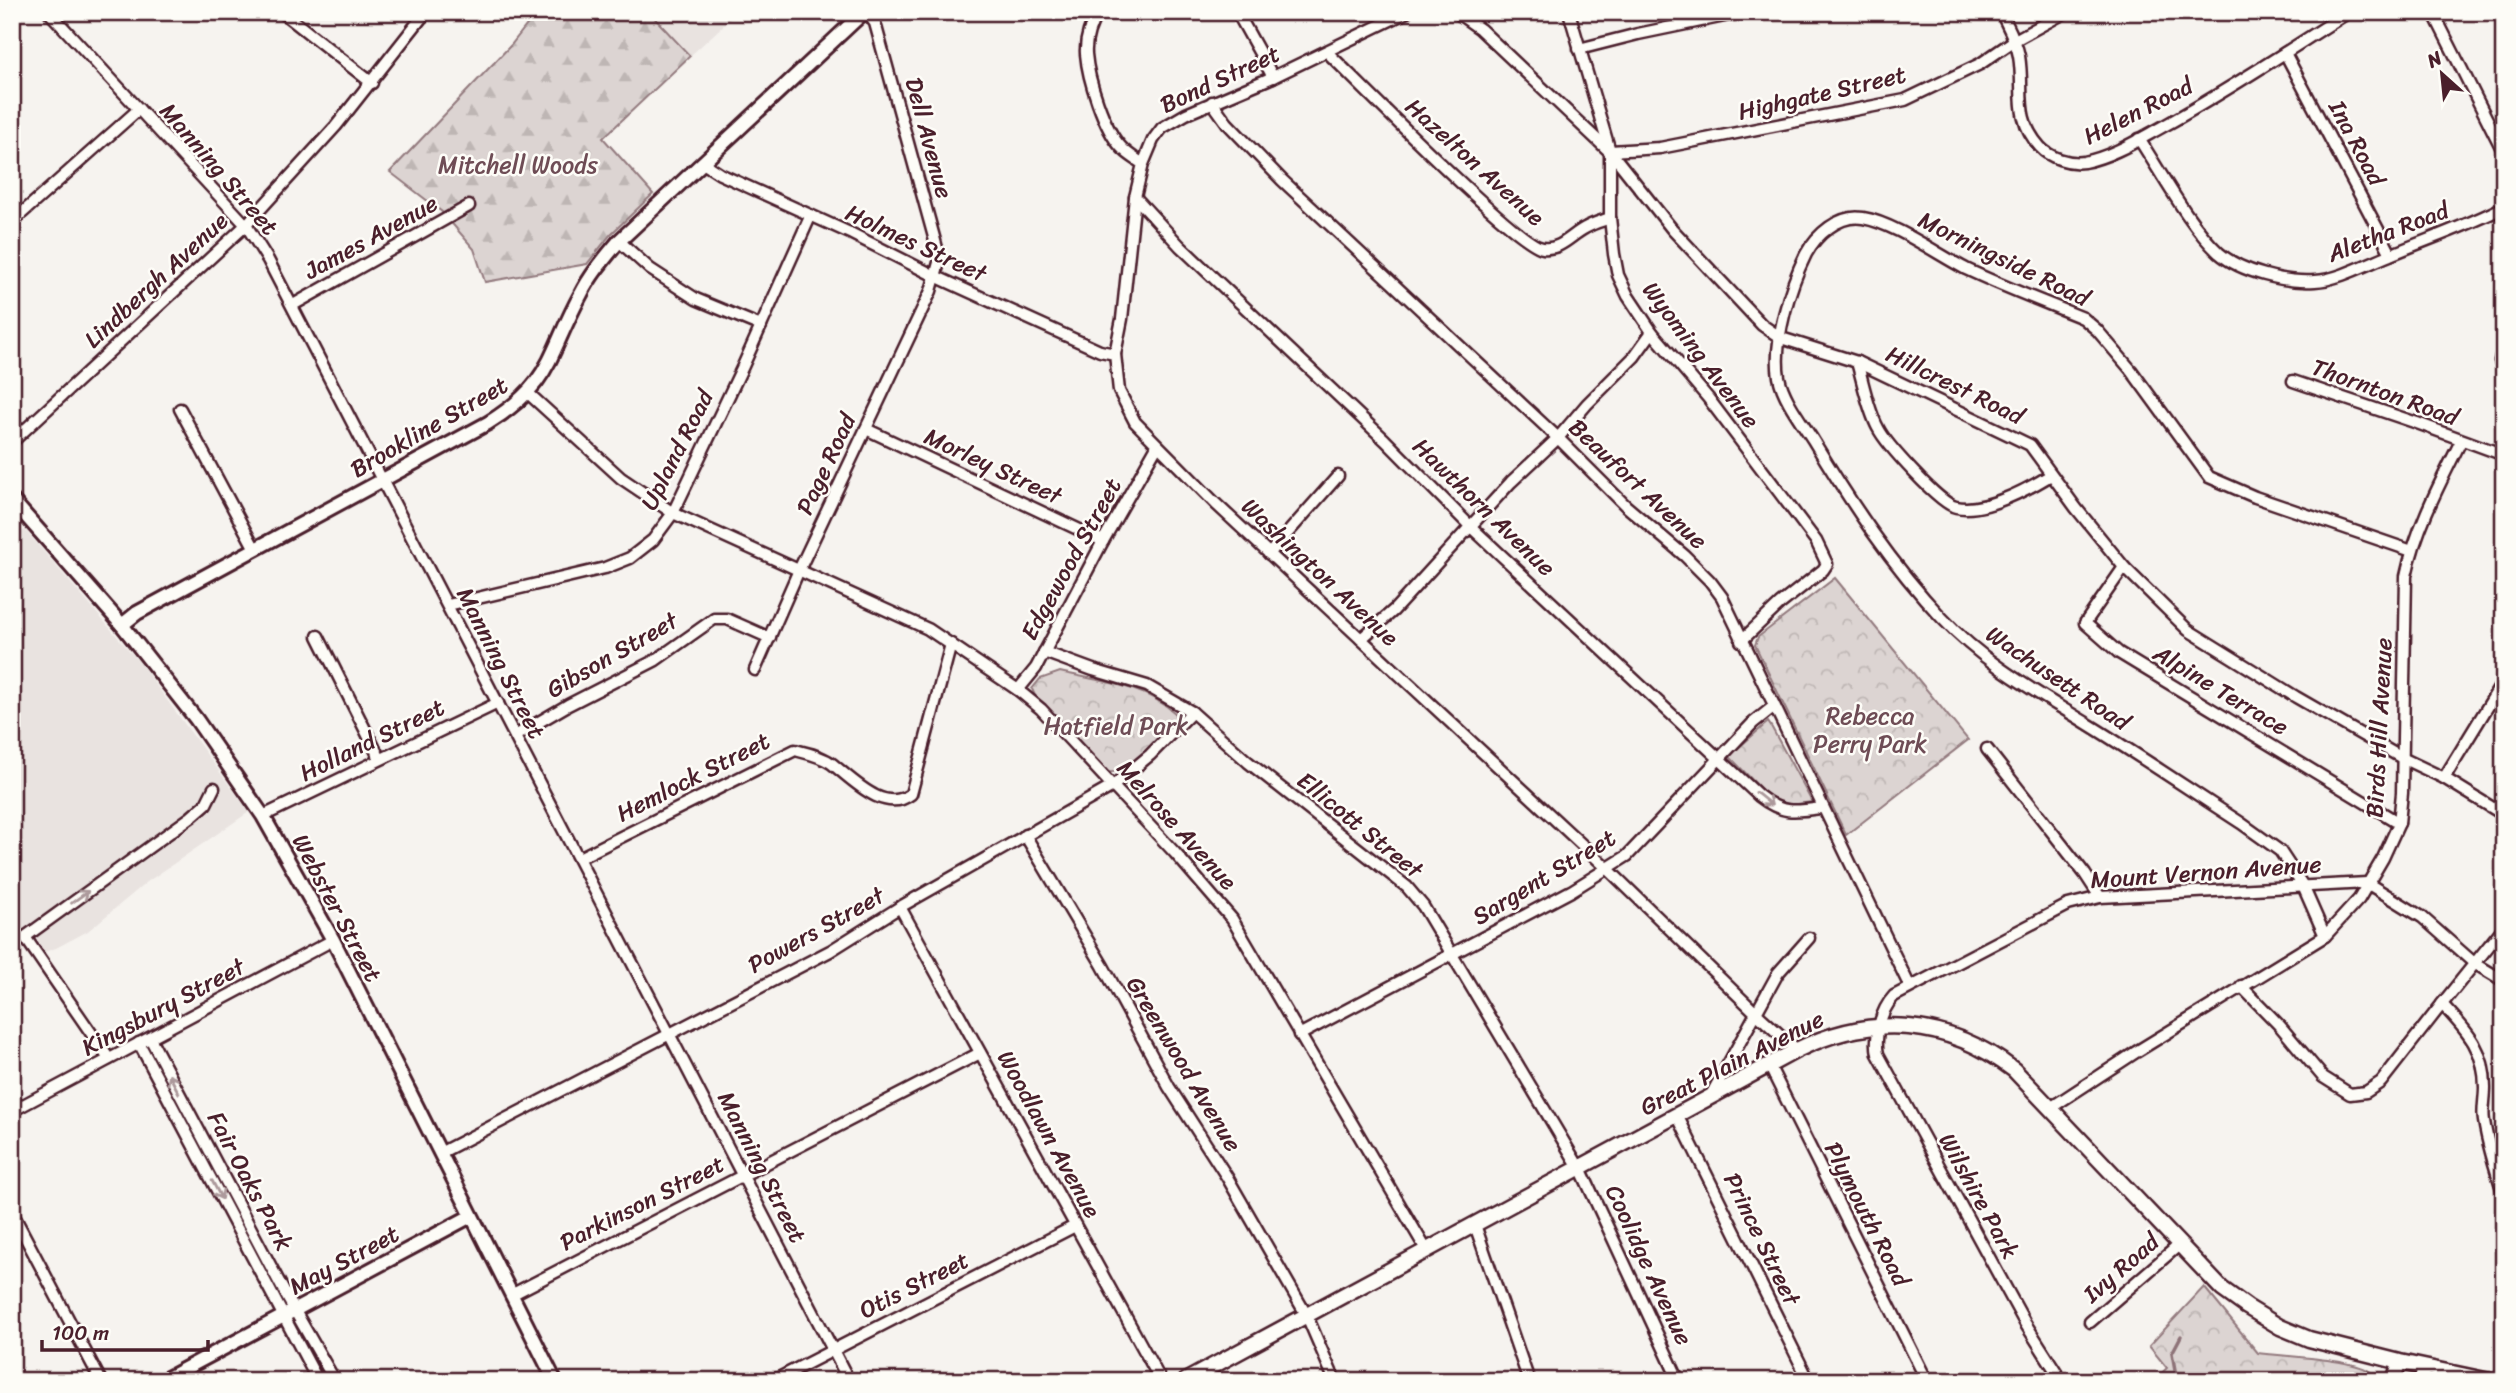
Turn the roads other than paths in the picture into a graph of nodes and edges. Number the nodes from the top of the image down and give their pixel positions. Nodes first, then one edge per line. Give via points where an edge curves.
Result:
1 (49, 12) edge
2 (282, 12) edge
3 (426, 12) edge
4 (866, 12) edge
5 (1098, 12) edge
6 (1237, 12) edge
7 (1407, 12) edge
8 (1455, 12) edge
9 (1569, 12) edge
10 (1744, 12) edge
11 (2001, 12) edge
12 (2066, 12) edge
13 (2349, 12) edge
14 (2433, 12) edge
15 (1709, 16) edge
16 (2015, 40) junction
17 (1579, 49) junction
18 (1327, 52) junction
19 (2285, 53) junction
20 (1273, 77) junction
21 (372, 83) junction
22 (1212, 102) junction
23 (139, 109) junction
24 (2139, 139) junction
25 (1609, 151) junction
26 (2504, 153) edge
27 (703, 163) junction
28 (1143, 164) junction
29 (1135, 197) junction
30 (469, 206) dead end
31 (2504, 207) edge
32 (810, 217) junction
33 (1610, 218) junction
34 (12, 222) edge
35 (246, 225) junction
36 (619, 241) junction
37 (2390, 254) junction
38 (937, 277) junction
39 (292, 305) junction
40 (761, 326) junction
41 (1652, 332) junction
42 (1781, 338) junction
43 (2504, 342) edge
44 (1115, 354) junction
45 (2500, 361) dead end
46 (1857, 362) junction
47 (2293, 381) dead end
48 (528, 393) junction
49 (180, 409) dead end
50 (866, 429) junction
51 (1558, 438) junction
52 (2461, 441) junction
53 (12, 442) edge
54 (1157, 446) junction
55 (2504, 455) edge
56 (2051, 475) junction
57 (1338, 477) dead end
58 (383, 480) junction
59 (12, 500) edge
60 (673, 513) junction
61 (1471, 527) junction
62 (1103, 541) junction
63 (255, 549) junction
64 (2412, 551) junction
65 (1269, 554) junction
66 (2124, 567) junction
67 (799, 570) junction
68 (448, 605) junction
69 (122, 625) junction
70 (317, 636) dead end
71 (770, 638) junction
72 (1361, 639) junction
73 (1741, 641) junction
74 (951, 644) junction
75 (1044, 652) junction
76 (755, 670) dead end
77 (2504, 680) edge
78 (1018, 690) junction
79 (498, 703) junction
80 (1773, 707) junction
81 (1192, 712) junction
82 (515, 736) junction
83 (1987, 749) dead end
84 (1719, 757) junction
85 (2402, 758) junction
86 (380, 759) junction
87 (2444, 778) junction
88 (1113, 786) junction
89 (214, 788) dead end
90 (1821, 808) junction
91 (2504, 815) edge
92 (263, 816) junction
93 (2399, 823) junction
94 (1025, 835) junction
95 (579, 858) junction
96 (1607, 868) junction
97 (2367, 883) junction
98 (2303, 886) junction
99 (2100, 898) junction
100 (900, 907) junction
101 (2504, 927) edge
102 (2325, 936) junction
103 (1809, 937) dead end
104 (333, 940) junction
105 (1452, 955) junction
106 (2474, 963) junction
107 (2504, 981) edge
108 (2241, 986) junction
109 (1909, 987) junction
110 (2442, 1004) junction
111 (1757, 1014) junction
112 (1880, 1026) junction
113 (669, 1033) junction
114 (1299, 1035) junction
115 (150, 1038) junction
116 (139, 1043) junction
117 (1797, 1050) junction
118 (980, 1053) junction
119 (109, 1059) junction
120 (1769, 1065) junction
121 (1709, 1098) junction
122 (2052, 1107) junction
123 (12, 1111) edge
124 (1677, 1115) junction
125 (440, 1153) junction
126 (215, 1160) junction
127 (204, 1166) junction
128 (1580, 1168) junction
129 (743, 1175) junction
130 (2504, 1195) edge
131 (12, 1212) edge
132 (471, 1216) junction
133 (1475, 1225) junction
134 (1075, 1226) junction
135 (2179, 1245) junction
136 (1427, 1251) junction
137 (511, 1295) junction
138 (290, 1313) junction
139 (1307, 1316) junction
140 (2090, 1322) dead end
141 (833, 1350) junction
142 (2400, 1362) junction
143 (2422, 1374) edge
144 (1194, 1378) edge
145 (101, 1381) edge
146 (162, 1381) edge
147 (318, 1381) edge
148 (335, 1381) edge
149 (555, 1381) edge
150 (773, 1381) edge
151 (849, 1381) edge
152 (1161, 1381) edge
153 (1335, 1381) edge
154 (1529, 1381) edge
155 (1679, 1381) edge
156 (1809, 1381) edge
157 (1927, 1381) edge
158 (2062, 1381) edge
159 (2393, 1381) edge
160 (2490, 1381) edge

1 - 23 street, Manning Street
2 - 21 street
3 - 21 street, Lindbergh Avenue
4 - 27 street, Brookline Street
4 - 38 street, Dell Avenue via 875,23 940,259
5 - 28 street via 1089,27 1086,53 1093,89 1120,147
6 - 20 street
7 - 18 street, Bond Street
8 - 25 street via 1480,29
9 - 17 street, Hillcrest Road
10 - 15 street
11 - 16 street, Helen Road
12 - 16 street, Highgate Street
13 - 19 street, Helen Road
14 - 26 street
15 - 17 street
16 - 24 street, Helen Road via 2020,58 2020,107 2027,130 2042,150 2061,160 2082,162
16 - 25 street, Highgate Street via 1980,64 1905,100 1660,148
17 - 25 street, Hillcrest Road
18 - 20 street, Bond Street
18 - 33 street, Hazelton Avenue via 1526,241 1554,248
19 - 24 street, Helen Road
19 - 37 street, Ina Road
20 - 22 street, Bond Street
21 - 35 street, Lindbergh Avenue
22 - 28 street, Bond Street via 1162,128
22 - 51 street, Beaufort Avenue via 1282,180
23 - 34 street
23 - 35 street, Manning Street
24 - 37 street, Aletha Road via 2200,232 2221,254 2254,272 2317,282
25 - 33 street, Wyoming Avenue
25 - 42 street, Hillcrest Road via 1718,280
27 - 32 street, Holmes Street
27 - 36 street, Brookline Street
28 - 29 street, Washington Avenue
29 - 44 street, Washington Avenue
29 - 61 street, Hawthorn Avenue
30 - 39 street, James Avenue
31 - 37 street, Aletha Road
32 - 38 street, Holmes Street
32 - 40 street, Upland Road
33 - 41 street, Wyoming Avenue via 1618,275
35 - 39 street, Manning Street
35 - 53 street, Lindbergh Avenue
36 - 40 street via 650,269 696,299
36 - 48 street, Brookline Street via 584,288 551,360
38 - 44 street, Holmes Street
38 - 50 street, Page Road
39 - 58 street, Manning Street
40 - 60 street, Upland Road
41 - 51 street
41 - 73 street, Wyoming Avenue via 1826,559 1823,570
42 - 46 street, Hillcrest Road
42 - 64 street, Morningside Road via 1787,304 1813,242 1831,226 1864,218 1902,233 1966,269 2083,318 2131,370 2208,477
42 - 98 street, Wachusett Road via 1779,380 1795,411 1895,565 1942,619 1982,657 2280,851
43 - 45 street
44 - 54 street, Washington Avenue via 1119,391 1135,422
46 - 56 street, Hillcrest Road via 2030,444
46 - 56 street via 1878,429 1928,488 1952,506 1981,506
47 - 52 street, Thornton Road
48 - 58 street, Brookline Street via 488,423
48 - 60 street, Melrose Avenue via 621,478
49 - 63 street
50 - 62 street, Morley Street
50 - 67 street, Page Road
51 - 61 street
51 - 73 street, Beaufort Avenue via 1710,580
52 - 55 street, Thornton Road
52 - 64 street, Birds Hill Avenue
54 - 62 street, Edgewood Street
54 - 65 street, Washington Avenue
56 - 66 street, Hillcrest Road
57 - 65 street
58 - 63 street, Brookline Street
58 - 68 street, Manning Street
59 - 69 street, Webster Street
60 - 67 street, Melrose Avenue
60 - 68 street, Upland Road via 653,540 630,558 604,569
61 - 72 street
61 - 84 street, Hawthorn Avenue
62 - 75 street, Edgewood Street
63 - 69 street, Brookline Street
64 - 85 street, Birds Hill Avenue via 2406,576
65 - 72 street, Washington Avenue
66 - 85 street, Hillcrest Road via 2188,630
66 - 93 street, Alpine Terrace via 2085,623 2119,653
67 - 71 street, Page Road
67 - 74 street, Melrose Avenue via 881,606
68 - 79 street, Manning Street
69 - 92 street, Webster Street via 196,719
70 - 86 street
71 - 76 street, Page Road
71 - 82 street, Gibson Street via 727,619 714,619 656,660
72 - 96 street, Washington Avenue
73 - 80 street, Beaufort Avenue
74 - 78 street, Melrose Avenue
74 - 95 street, Hemlock Street via 911,794 903,800 888,800 861,789 828,762 795,750
75 - 78 street, Edgewood Street
75 - 81 street, Ellicott Street via 1147,686
77 - 87 street
78 - 88 street, Melrose Avenue
79 - 82 street, Manning Street
79 - 86 street, Holland Street
80 - 84 street, Sargent Street
80 - 90 street, Beaufort Avenue
81 - 88 street, Powers Street
81 - 105 street, Ellicott Street via 1407,887
82 - 95 street, Manning Street
83 - 99 street
84 -> 90 street, Hawthorn Avenue via 1771,806 1794,812
84 - 96 street, Sargent Street via 1627,856
85 - 87 street, Hillcrest Road
85 - 93 street, Birds Hill Avenue
86 - 92 street, Holland Street
87 - 91 street, Hillcrest Road
88 - 94 street, Powers Street
88 - 114 street, Melrose Avenue via 1232,919
119 -> 89 street via 25,937 191,817 206,804
90 - 109 street, Beaufort Avenue
92 - 104 street, Webster Street
93 - 97 street, Birds Hill Avenue
94 - 100 street, Powers Street
94 - 139 street, Greenwood Avenue
95 - 113 street, Manning Street
96 - 105 street, Sargent Street
96 - 111 street, Washington Avenue
97 - 98 street, Mount Vernon Avenue
97 - 102 street, Birds Hill Avenue via 2359,899
97 - 106 street via 2422,917
98 - 99 street, Mount Vernon Avenue
98 - 102 street, Wachusett Road
99 - 109 street, Mount Vernon Avenue via 2068,905
100 - 113 street, Powers Street via 830,951
100 - 118 street, Woodlawn Avenue
101 - 106 street
102 - 108 street, Birds Hill Avenue
103 - 111 street via 1778,973
104 - 115 street, Kingsbury Street
104 - 125 street, Webster Street
105 - 114 street, Sargent Street
105 - 128 street, Ellicott Street
106 - 107 street
106 - 110 street
108 - 110 street via 2323,1077 2350,1094 2366,1092 2381,1082
108 - 122 street, Birds Hill Avenue
109 - 112 street, Mount Vernon Avenue via 1888,1003
110 - 130 street via 2479,1049 2484,1065 2483,1119
111 - 117 street, Washington Avenue
111 - 121 street
112 - 117 main road, Great Plain Avenue via 1845,1031
112 - 122 main road, Great Plain Avenue via 1918,1028 1968,1041 2014,1070
112 - 158 street, Wilshire Park via 1876,1043 1880,1059 2025,1323
113 - 125 street, Powers Street
113 - 129 street, Manning Street
114 - 136 street, Melrose Avenue
115 - 116 street, Kingsbury Street
126 -> 115 street, Fair Oaks Park
116 - 119 street, Kingsbury Street
116 - 127 street, Fair Oaks Park
117 - 120 main road, Great Plain Avenue
118 - 129 street, Parkinson Street
118 - 134 street, Woodlawn Avenue
119 - 123 street, Kingsbury Street
120 - 121 main road, Great Plain Avenue
120 - 157 street, Plymouth Road
121 - 124 main road, Great Plain Avenue
122 - 135 main road, Great Plain Avenue
124 - 128 main road, Great Plain Avenue
124 - 156 street, Prince Street
125 - 132 street, Webster Street
126 - 127 street
126 - 138 street, Fair Oaks Park
127 -> 138 street, Fair Oaks Park
128 - 133 main road, Great Plain Avenue
128 - 155 street, Coolidge Avenue
129 - 137 street, Parkinson Street
129 - 141 street, Manning Street
131 - 145 street
132 - 137 street, Webster Street
132 - 138 street, May Street
133 - 136 main road, Great Plain Avenue
133 - 154 street
134 - 141 street, Otis Street
134 - 152 street, Woodlawn Avenue
135 - 140 street, Ivy Road
135 - 142 main road, Great Plain Avenue via 2225,1292 2280,1327
136 - 139 main road, Great Plain Avenue
137 - 149 street, Webster Street
138 - 146 street, May Street
138 - 147 street, Fair Oaks Park
138 - 148 street, Fair Oaks Park
139 - 144 main road, Great Plain Avenue
139 - 153 street, Greenwood Avenue
141 - 150 street, Otis Street
141 - 151 street, Manning Street
142 - 143 main road, Great Plain Avenue
142 - 159 street
143 - 160 main road, Great Plain Avenue

